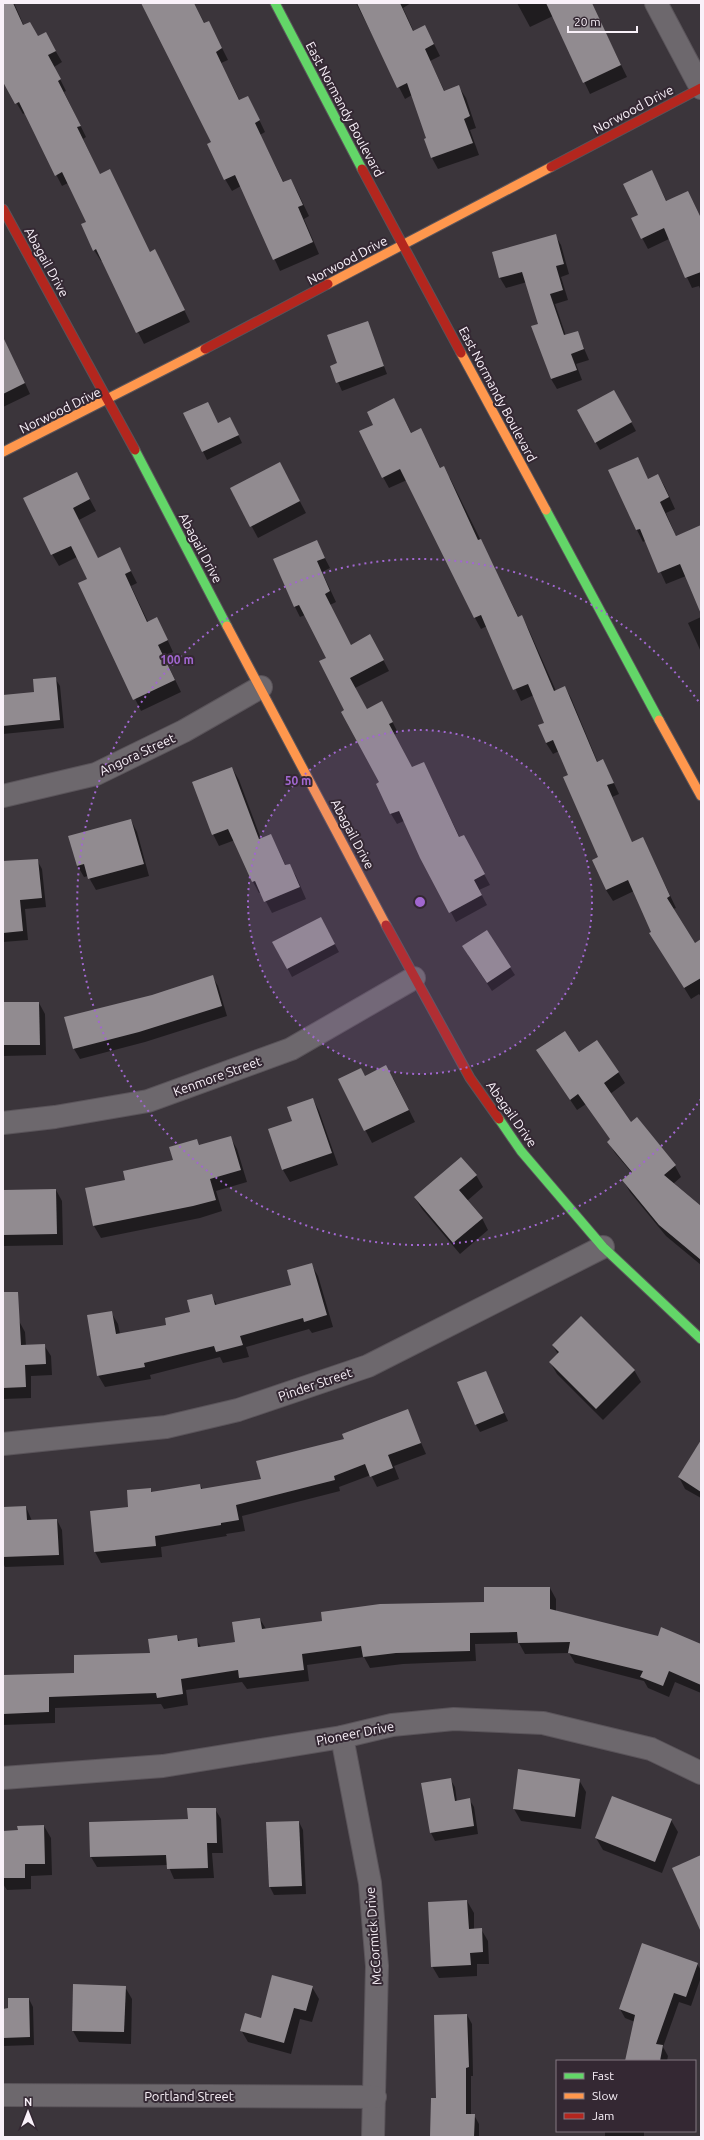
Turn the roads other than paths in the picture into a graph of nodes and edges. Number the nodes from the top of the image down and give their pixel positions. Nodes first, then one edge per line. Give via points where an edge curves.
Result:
1 (275, 3) edge
2 (656, 3) edge
3 (701, 88) edge
4 (3, 209) edge
5 (402, 245) junction
6 (108, 400) junction
7 (3, 452) edge
8 (261, 687) junction
9 (3, 796) edge
10 (701, 796) edge
11 (414, 978) junction
12 (3, 1122) edge
13 (603, 1247) junction
14 (701, 1339) edge
15 (3, 1444) edge
16 (342, 1737) junction
17 (701, 1773) edge
18 (3, 1778) edge
19 (3, 2095) edge
20 (375, 2097) junction
21 (373, 2137) edge

1 - 5 street, East Normandy Boulevard
2 - 3 street
3 - 5 street, Norwood Drive
4 - 6 street, Abagail Drive
5 - 6 street, Norwood Drive
5 - 10 street, East Normandy Boulevard
6 - 7 street, Norwood Drive
6 - 8 street, Abagail Drive
8 - 9 street, Angora Street via 184,731 96,774
8 - 11 street, Abagail Drive
11 - 12 street, Kenmore Street via 291,1049 148,1101 55,1117
11 - 13 street, Abagail Drive via 470,1078 517,1145
13 - 14 street, Abagail Drive
13 - 15 street, Pinder Street via 368,1366 238,1410 166,1427
16 - 17 street, Pioneer Drive via 392,1725 454,1719 543,1723 651,1748
16 - 18 street, Pioneer Drive via 163,1766
16 - 20 street, McCormick Drive via 370,1883 377,1966
19 - 20 street, Portland Street
20 - 21 street, McCormick Drive

